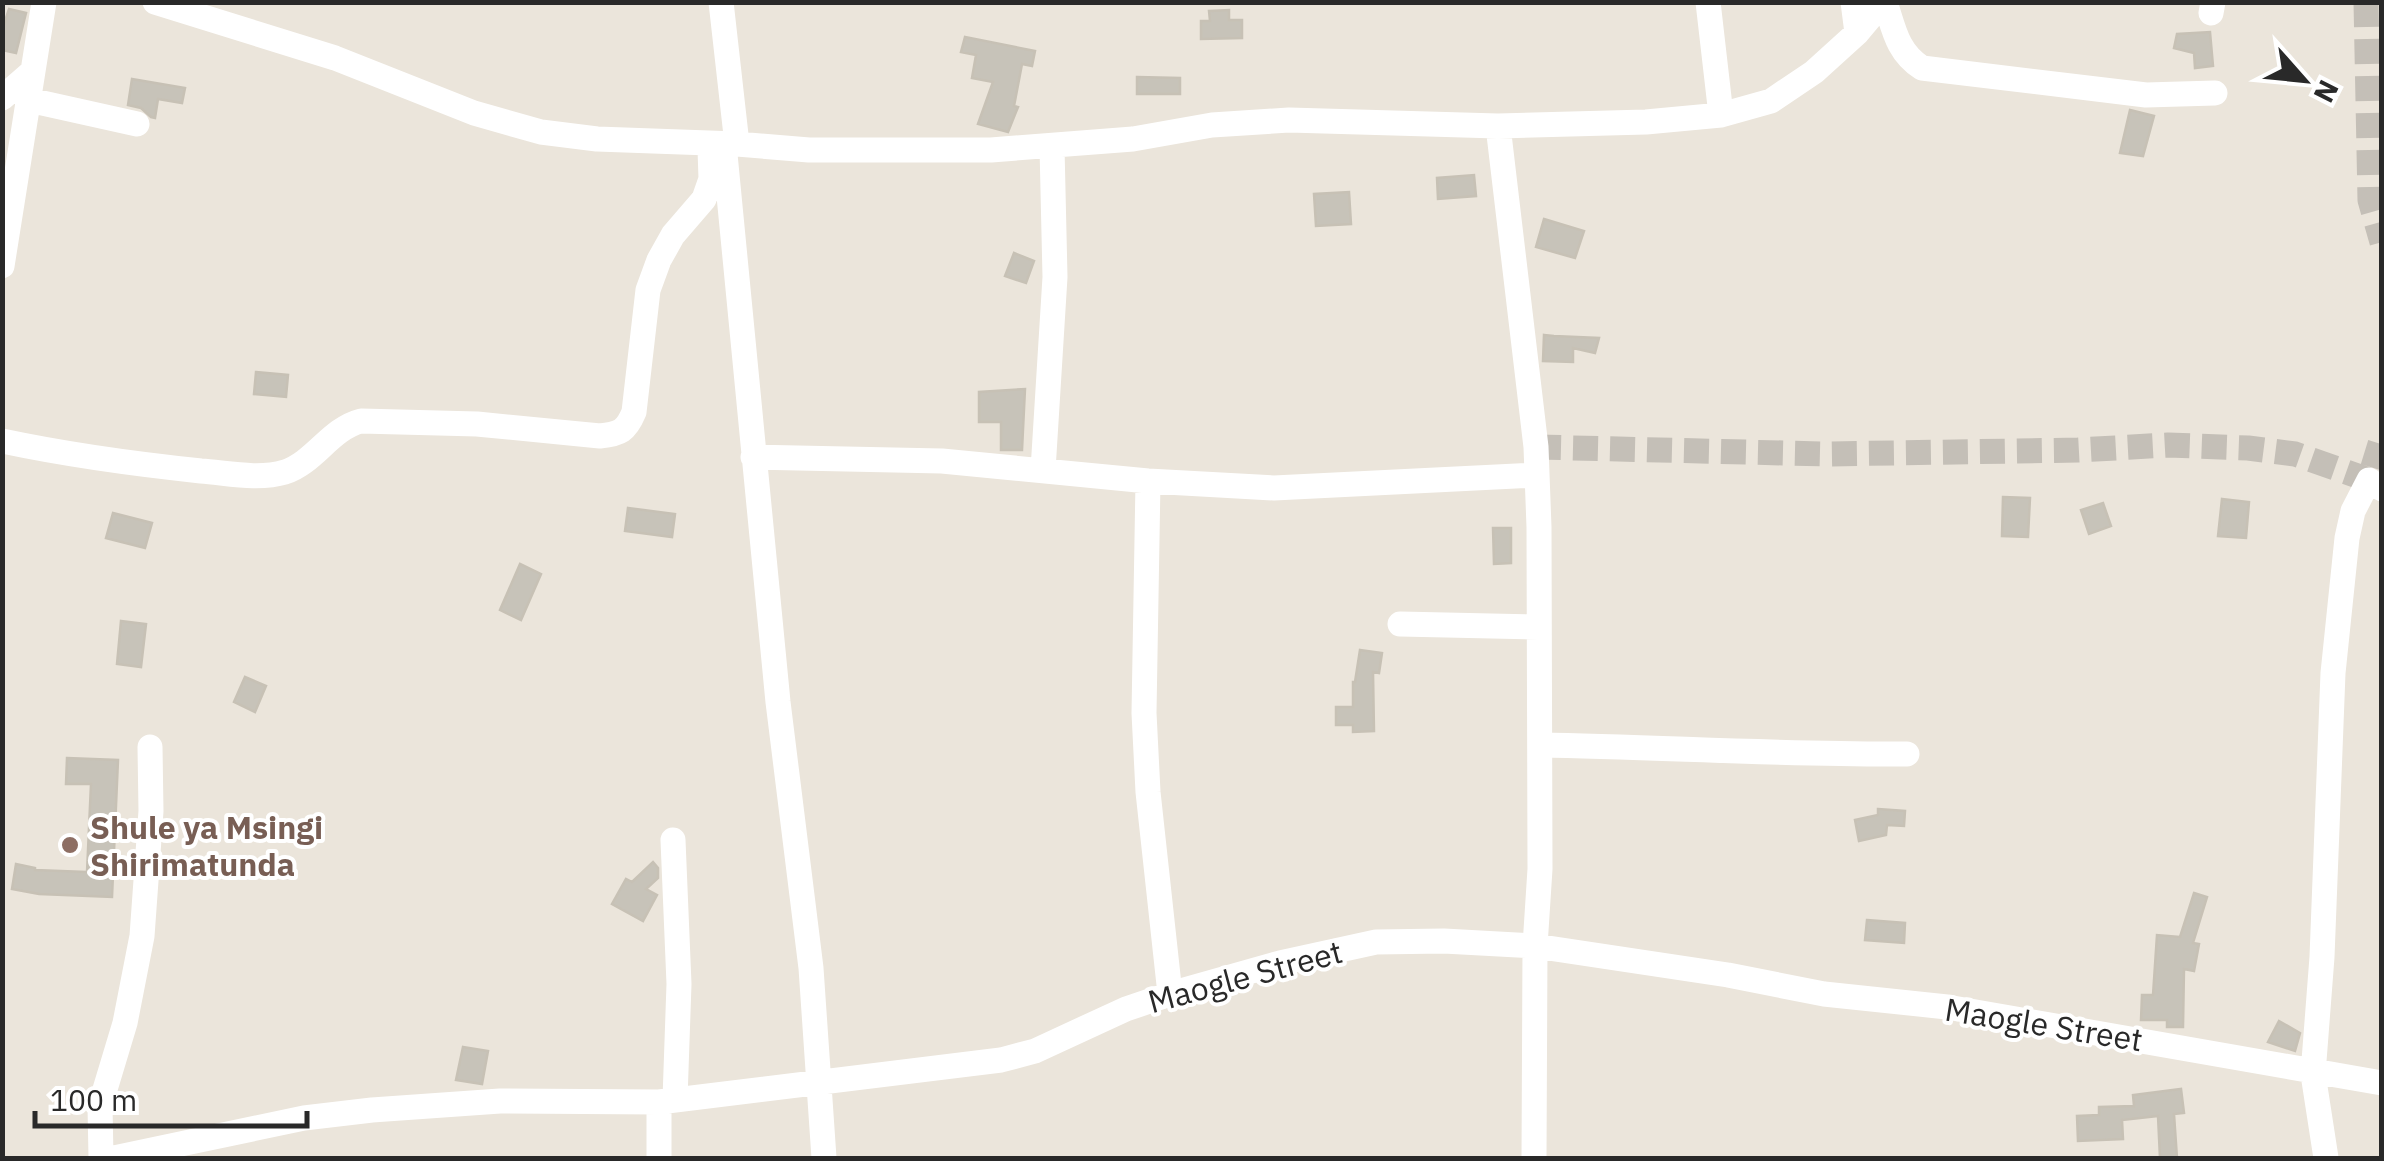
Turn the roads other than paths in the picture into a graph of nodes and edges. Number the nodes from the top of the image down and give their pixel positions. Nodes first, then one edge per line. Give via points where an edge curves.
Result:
1 (44, 2) edge
2 (155, 2) edge
3 (721, 2) edge
4 (1708, 2) edge
5 (1853, 2) edge
6 (1884, 2) edge
7 (1857, 33) junction
8 (32, 72) junction
9 (2215, 93) dead end
10 (2, 98) edge
11 (29, 100) junction
12 (1721, 115) junction
13 (137, 124) dead end
14 (1498, 126) junction
15 (723, 144) junction
16 (1052, 147) junction
17 (2, 266) edge
18 (2, 441) edge
19 (753, 457) junction
20 (1043, 470) junction
21 (1537, 475) junction
22 (1148, 481) junction
23 (2382, 489) edge
24 (1400, 624) dead end
25 (1539, 627) junction
26 (1540, 745) junction
27 (150, 746) dead end
28 (1907, 754) dead end
29 (672, 840) dead end
30 (1535, 946) junction
31 (1170, 994) junction
32 (2313, 1074) junction
33 (2382, 1083) edge
34 (818, 1084) junction
35 (667, 1100) junction
36 (101, 1158) edge
37 (114, 1158) edge
38 (659, 1158) edge
39 (824, 1158) edge
40 (1534, 1158) edge
41 (2326, 1158) edge

1 - 8 street
2 - 15 street via 541,132
3 - 15 street
4 - 12 street
5 - 7 street
6 - 7 street
6 - 9 street via 1899,46 1922,68 2146,95
7 - 12 street via 1771,101
8 - 10 street
8 - 11 street
11 - 13 street
11 - 17 street
12 - 14 street
14 - 16 street via 1288,120
14 - 21 street
15 - 16 street via 809,150
15 - 18 street via 704,199 673,235 648,290 634,412 619,434 360,421 290,470 268,476
15 - 19 street
16 - 20 street via 1055,278
19 - 20 street
19 - 34 street via 812,968
20 - 22 street
21 - 22 street via 1274,488
21 - 25 street
22 - 31 street via 1144,712
23 - 32 street via 2369,480 2354,511 2341,590
24 - 25 street
25 - 26 street
26 - 28 street
26 - 30 street
27 - 36 street via 142,936 100,1106
29 - 35 street via 679,984
30 - 31 street, Maogle Street via 1376,942
30 - 32 street, Maogle Street via 1824,994 1948,1007
30 - 40 street
31 - 34 street, Maogle Street via 1002,1060
32 - 33 street, Maogle Street
32 - 41 street
34 - 35 street, Maogle Street
34 - 39 street
35 - 37 street, Maogle Street via 372,1110
35 - 38 street

